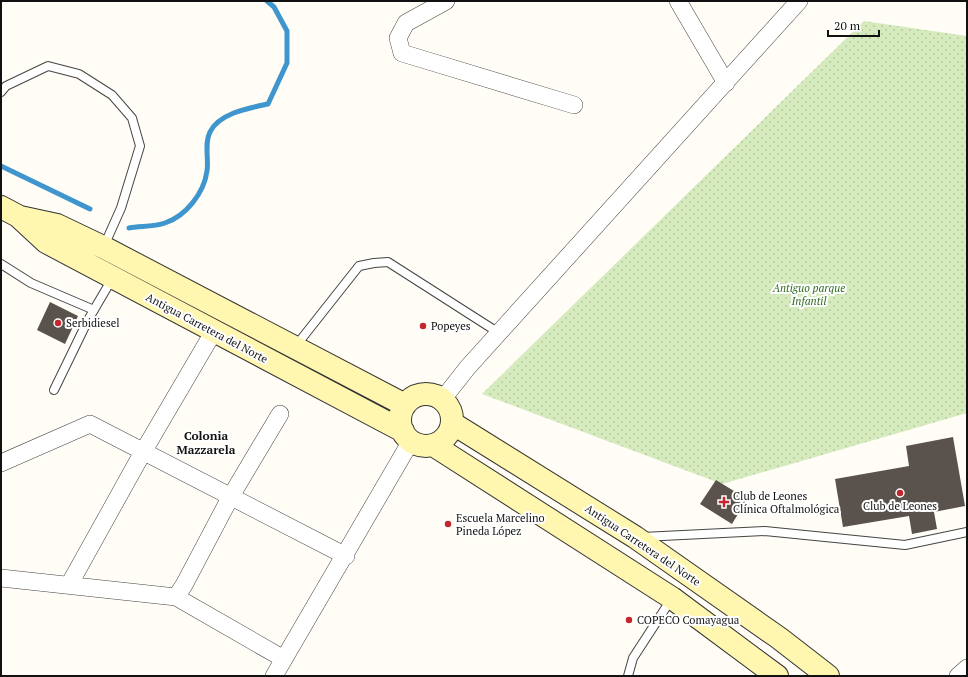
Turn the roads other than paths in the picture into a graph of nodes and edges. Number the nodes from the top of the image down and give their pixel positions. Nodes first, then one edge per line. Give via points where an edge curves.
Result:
1 (446, 1) edge
2 (678, 1) edge
3 (799, 1) edge
4 (726, 83) junction
5 (1, 92) edge
6 (574, 105) dead end
7 (10, 212) edge
8 (103, 247) junction
9 (1, 264) edge
10 (113, 278) junction
11 (94, 310) junction
12 (214, 332) junction
13 (499, 333) junction
14 (295, 348) junction
15 (54, 390) dead end
16 (442, 400) junction
17 (405, 405) junction
18 (280, 414) dead end
19 (452, 423) junction
20 (407, 436) junction
21 (432, 445) junction
22 (143, 452) junction
23 (1, 463) edge
24 (230, 496) junction
25 (967, 532) edge
26 (635, 537) junction
27 (346, 556) junction
28 (1, 578) edge
29 (69, 585) junction
30 (176, 597) junction
31 (672, 598) junction
32 (284, 659) junction
33 (967, 668) edge
34 (274, 676) edge
35 (628, 676) edge
36 (777, 676) edge
37 (828, 676) edge
38 (958, 676) edge

1 - 6 street via 406,24 398,38 402,53
2 - 4 street
3 - 4 street
4 - 13 street
5 - 8 lane via 6,86 48,66 79,74 112,95 132,118 140,146 121,208
7 - 8 main road, Antigua Carretera del Norte via 57,225
7 - 10 main road, Antigua Carretera del Norte via 46,242
8 - 14 main road, Antigua Carretera del Norte
9 - 11 lane via 31,283
10 - 11 lane
10 - 12 main road, Antigua Carretera del Norte
11 - 15 lane
12 - 20 main road, Antigua Carretera del Norte
12 - 22 street
13 - 14 lane via 388,262 374,262 359,266
13 - 16 street
14 - 17 main road, Antigua Carretera del Norte
16 - 17 main road via 435,396 422,395 411,399
16 - 19 main road via 452,414
17 - 20 main road via 400,418
18 - 24 street
19 - 21 main road via 445,438
19 - 26 main road, Antigua Carretera del Norte
20 - 21 main road via 418,445
20 - 27 street
21 - 31 main road
22 - 23 street via 90,424
22 - 24 street
22 - 29 street
24 - 27 street
24 - 30 street
25 - 26 lane via 905,545 765,531
26 - 37 main road, Antigua Carretera del Norte via 779,638
27 - 32 street
28 - 29 street
29 - 30 street
30 - 32 street
31 - 35 lane via 633,658
31 - 36 main road
32 - 34 street
33 - 38 street

